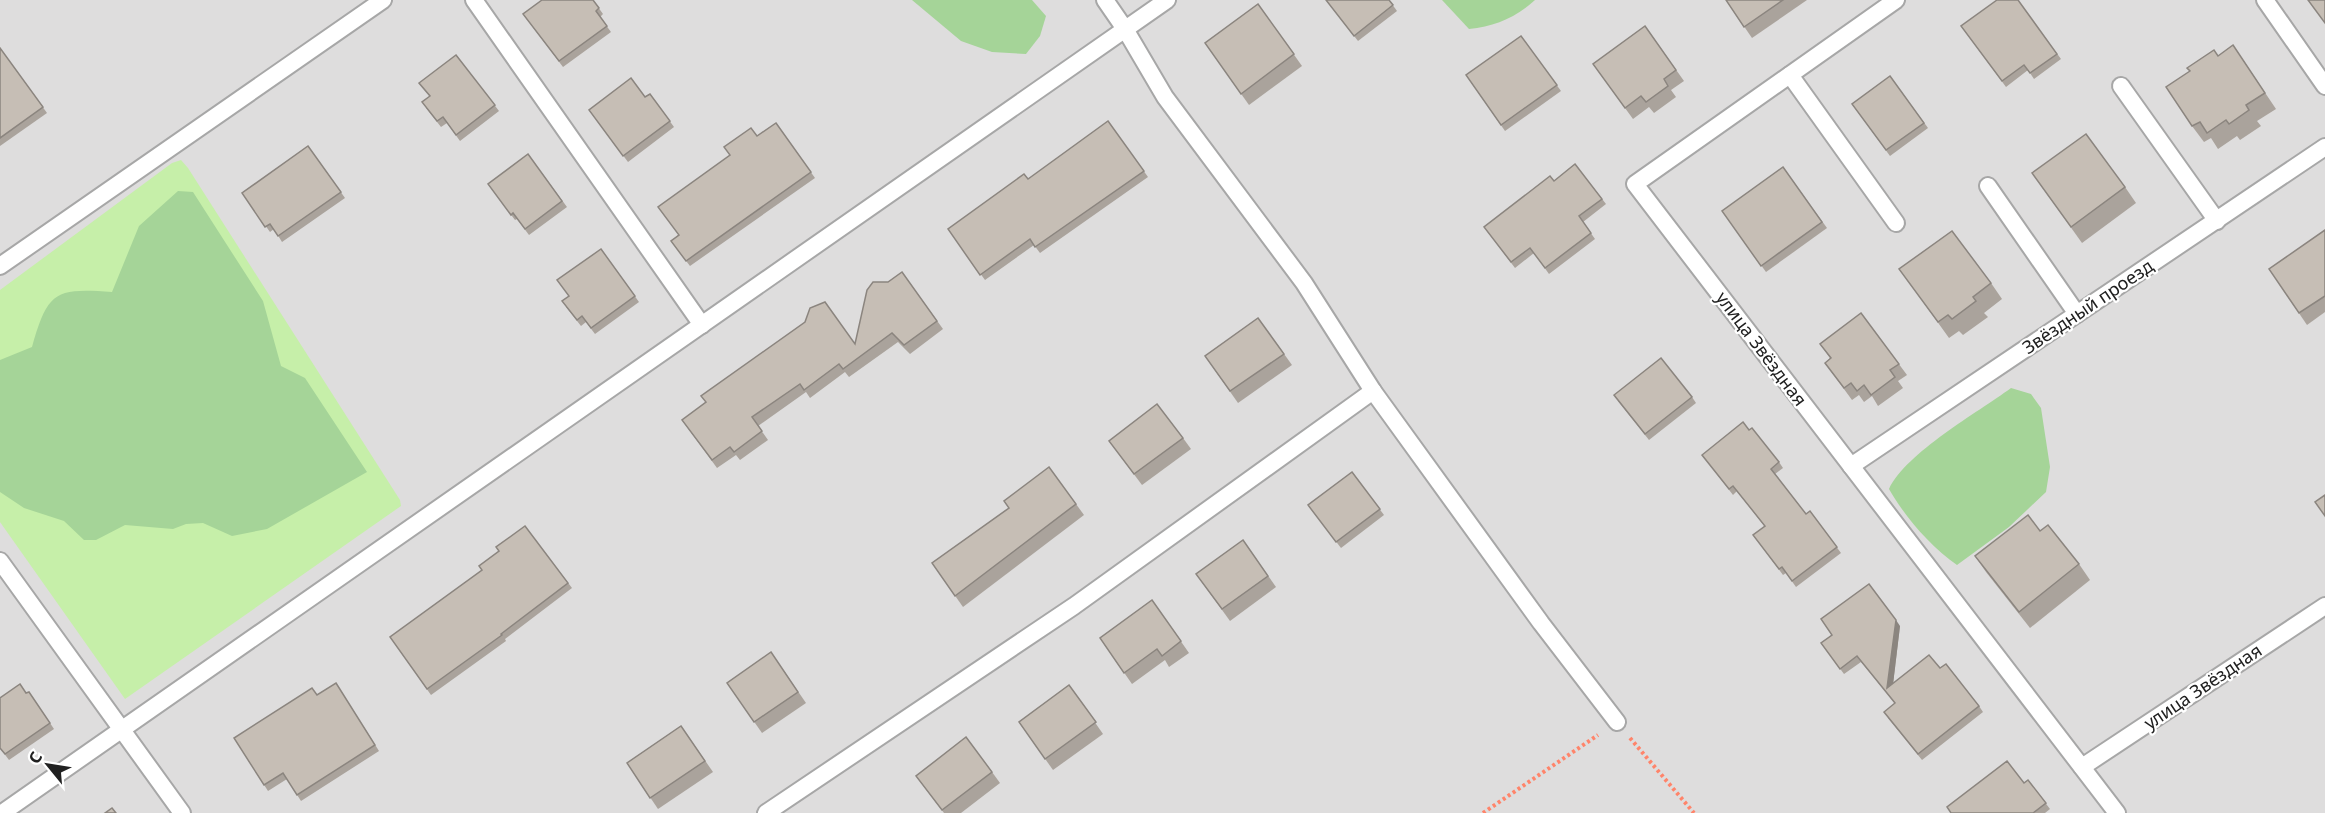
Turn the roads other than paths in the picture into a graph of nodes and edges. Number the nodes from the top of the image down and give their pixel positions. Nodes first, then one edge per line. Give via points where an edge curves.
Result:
1 (383, 0) edge
2 (474, 0) edge
3 (1105, 0) edge
4 (1167, 0) edge
5 (1896, 0) edge
6 (2265, 0) edge
7 (1125, 29) junction
8 (1790, 75) junction
9 (2121, 86) dead end
10 (2325, 86) edge
11 (2325, 147) edge
12 (1988, 186) dead end
13 (2217, 220) junction
14 (1896, 223) dead end
15 (0, 266) edge
16 (2077, 314) junction
17 (702, 325) junction
18 (1373, 391) junction
19 (1851, 466) junction
20 (0, 561) edge
21 (2325, 606) edge
22 (1617, 722) road end
23 (122, 730) junction
24 (2082, 767) junction
25 (2, 813) edge
26 (182, 813) edge
27 (766, 813) edge
28 (2117, 813) edge

1 - 15 lane
2 - 17 lane
3 - 7 lane
4 - 7 lane
5 - 8 lane, улица Звёздная
6 - 10 lane
7 - 17 lane
7 - 18 lane via 1165,97 1304,283
8 - 14 lane
8 - 19 lane, улица Звёздная via 1635,184
9 - 13 lane
11 - 13 lane, Звёздный проезд
12 - 16 lane
13 - 16 lane, Звёздный проезд
16 - 19 lane, Звёздный проезд
17 - 23 lane
18 - 22 lane
18 - 27 lane via 1074,606
19 - 24 lane, улица Звёздная
20 - 23 lane
21 - 24 lane, улица Звёздная
23 - 25 lane
23 - 26 lane
24 - 28 lane, улица Звёздная

